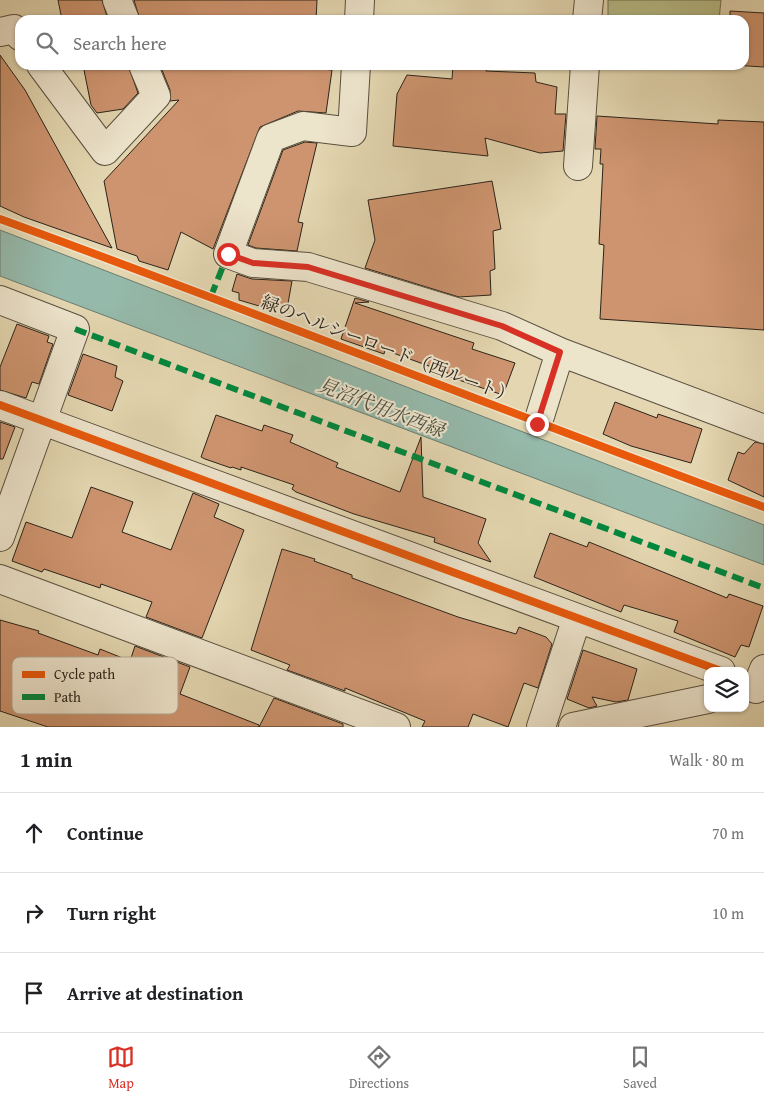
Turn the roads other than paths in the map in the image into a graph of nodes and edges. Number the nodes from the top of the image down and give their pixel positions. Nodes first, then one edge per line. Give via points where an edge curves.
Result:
1 (116, 0) edge
2 (360, 0) edge
3 (589, 0) edge
4 (123, 15) edge
5 (358, 15) edge
6 (588, 15) edge
7 (15, 30) edge
8 (0, 32) edge
9 (45, 70) edge
10 (145, 70) edge
11 (356, 70) edge
12 (585, 70) edge
13 (578, 166) dead end
14 (0, 300) edge
15 (560, 352) junction
16 (0, 405) edge
17 (540, 416) dead end
18 (41, 422) junction
19 (764, 429) edge
20 (3, 521) edge
21 (0, 580) edge
22 (577, 618) junction
23 (710, 667) edge
24 (704, 700) edge
25 (396, 727) edge
26 (541, 727) edge
27 (573, 727) edge

1 - 4 street
2 - 5 street
3 - 6 street
7 - 8 street
9 - 10 street via 105,151 156,96
11 - 15 street via 352,132 303,126 271,138 228,254 253,263 308,267 502,326
12 - 13 street
14 - 18 street via 75,329
15 - 17 street
15 - 19 street
16 - 18 street
18 - 20 street
18 - 22 street
21 - 25 street
22 - 23 street
22 - 26 street
24 - 27 street

